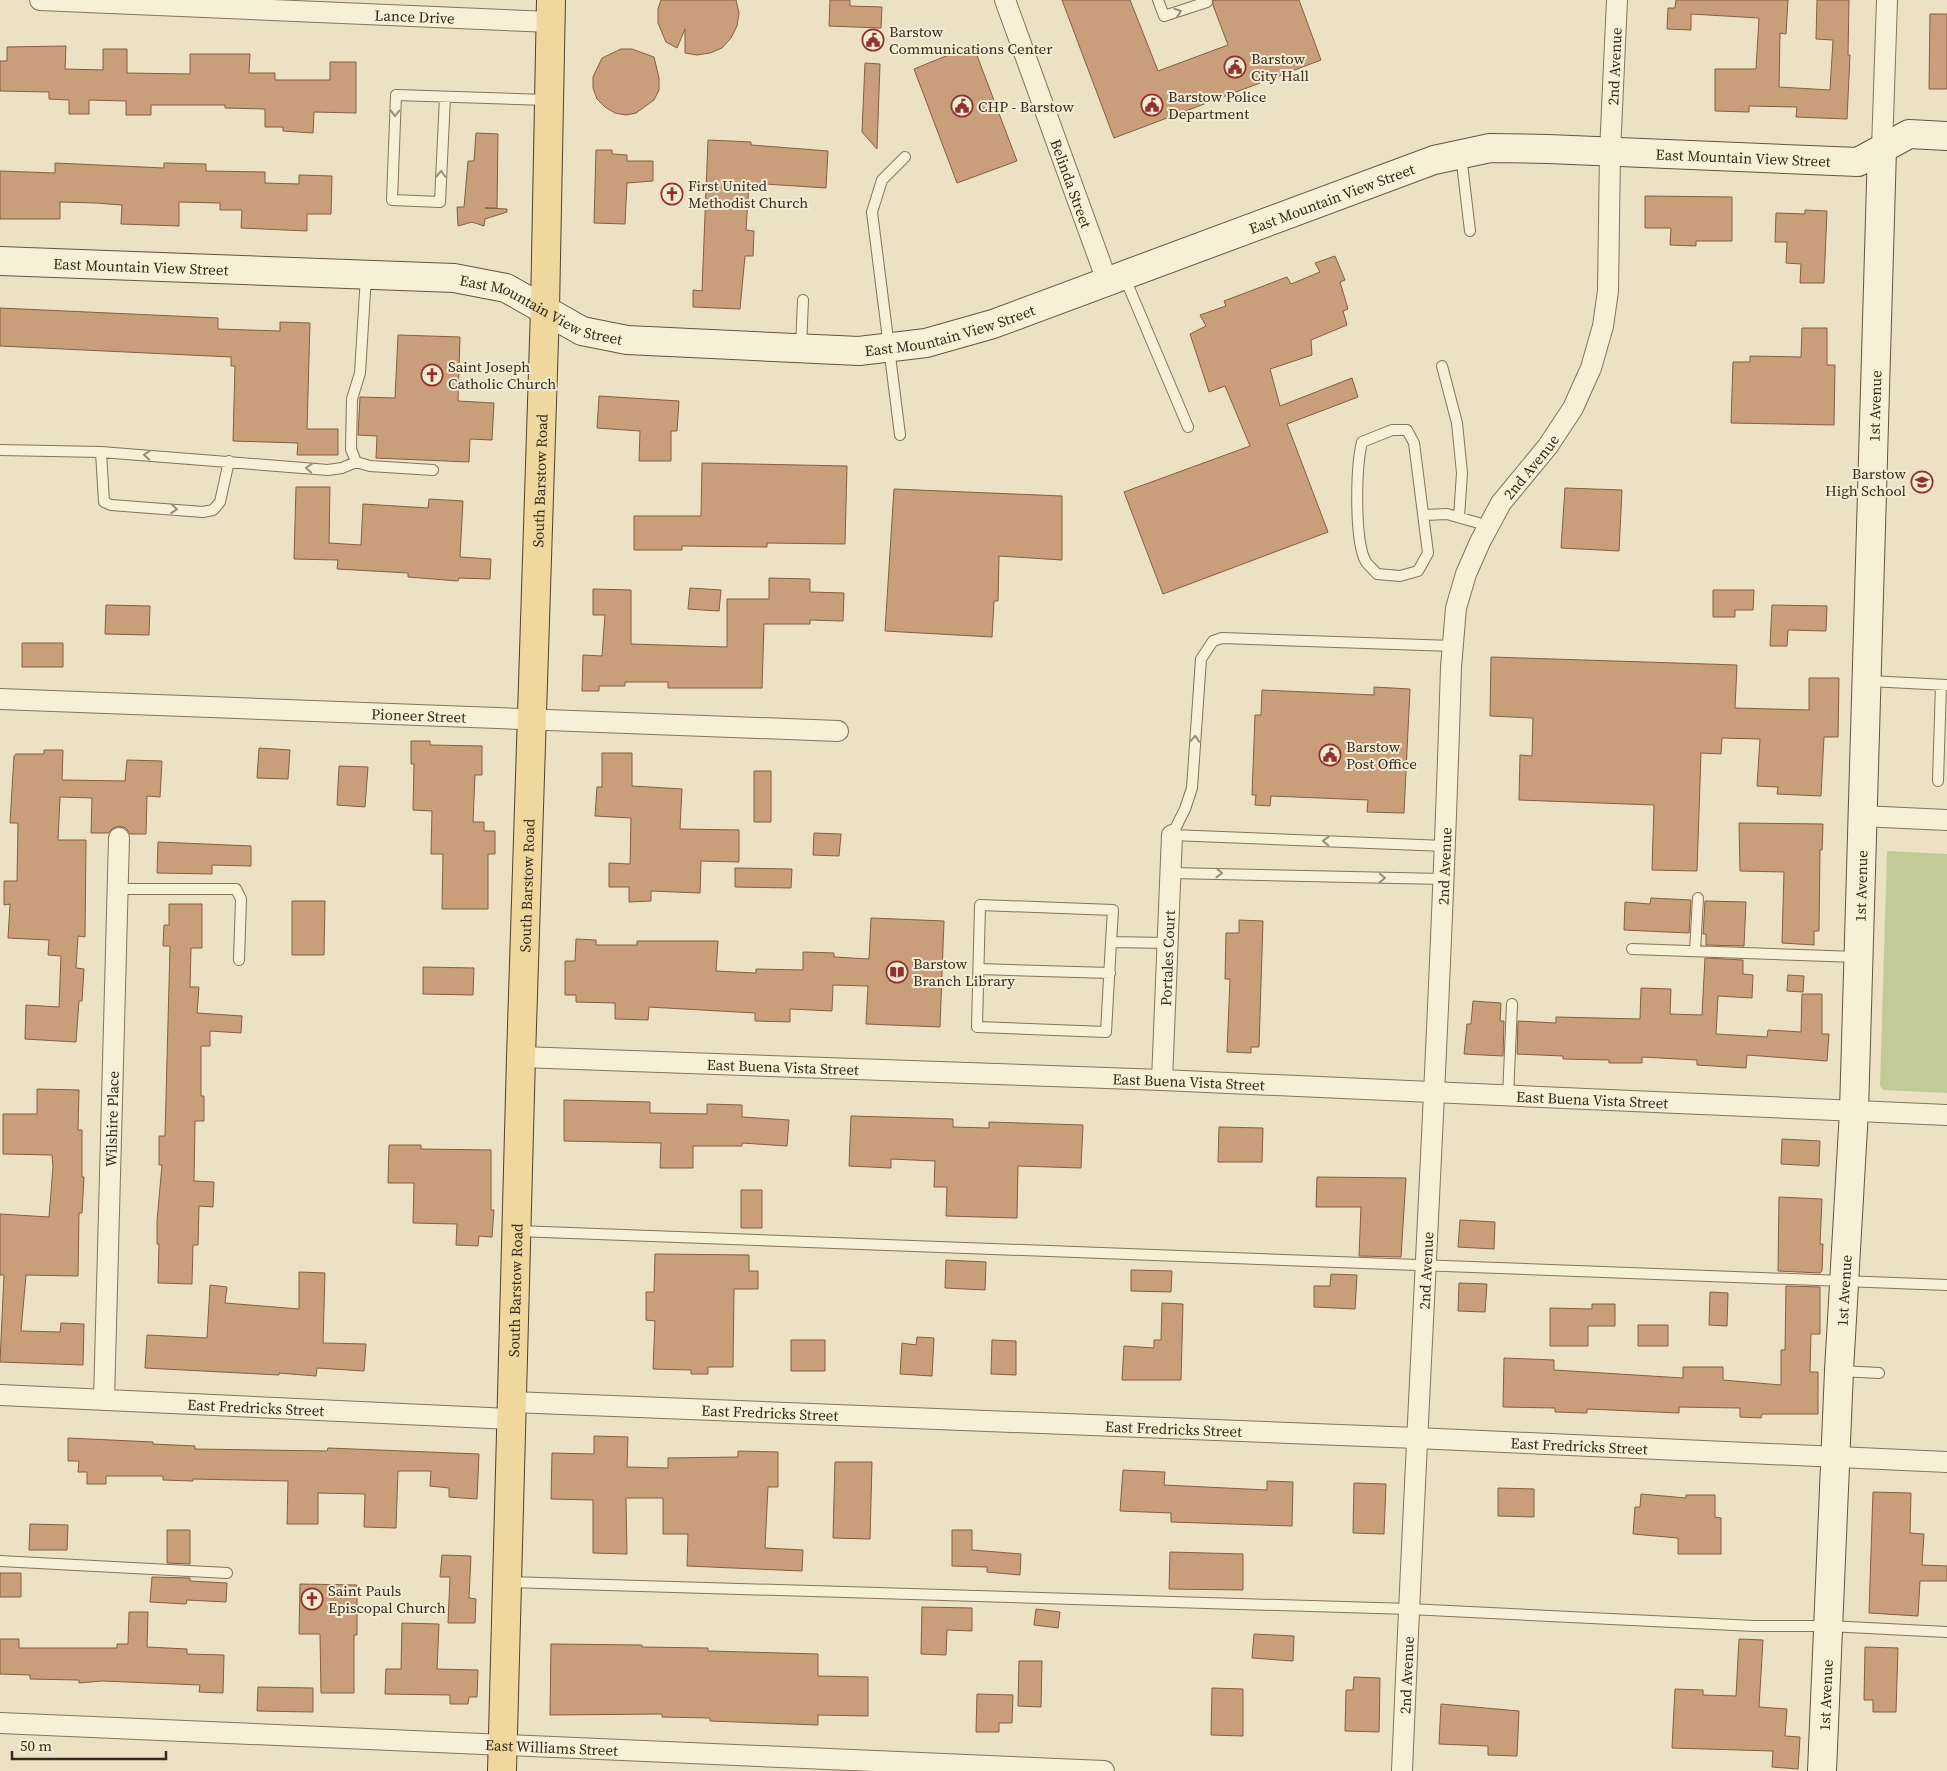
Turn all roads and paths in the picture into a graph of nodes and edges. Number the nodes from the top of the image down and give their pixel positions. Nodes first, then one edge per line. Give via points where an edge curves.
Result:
1 (40, 0) edge
2 (1005, 0) edge
3 (1158, 0) edge
4 (1206, 0) edge
5 (1617, 0) edge
6 (1888, 0) edge
7 (551, 11) edge
8 (444, 97) junction
9 (550, 100) junction
10 (1947, 136) edge
11 (1882, 149) junction
12 (1610, 152) junction
13 (1460, 154) junction
14 (905, 157) dead end
15 (1470, 230) dead end
16 (0, 261) edge
17 (366, 276) junction
18 (1115, 279) junction
19 (803, 300) dead end
20 (545, 310) junction
21 (801, 348) junction
22 (890, 349) junction
23 (1442, 366) dead end
24 (1188, 427) dead end
25 (900, 436) dead end
26 (0, 450) edge
27 (101, 452) junction
28 (229, 461) junction
29 (356, 462) junction
30 (434, 470) dead end
31 (1425, 515) junction
32 (1459, 517) junction
33 (1489, 526) junction
34 (1452, 646) junction
35 (1865, 681) junction
36 (1944, 685) edge
37 (0, 699) edge
38 (532, 718) junction
39 (838, 731) dead end
40 (1938, 781) dead end
41 (1861, 816) junction
42 (1947, 820) edge
43 (1172, 835) junction
44 (119, 838) dead end
45 (1445, 846) junction
46 (1170, 872) junction
47 (1443, 879) junction
48 (118, 889) junction
49 (1698, 898) dead end
50 (1111, 942) junction
51 (1168, 943) junction
52 (1632, 949) dead end
53 (1695, 951) junction
54 (1858, 957) junction
55 (239, 960) dead end
56 (979, 969) junction
57 (1110, 973) junction
58 (1512, 1004) dead end
59 (521, 1057) junction
60 (1162, 1080) junction
61 (1436, 1094) junction
62 (1508, 1097) junction
63 (1854, 1111) junction
64 (1947, 1115) edge
65 (516, 1231) junction
66 (1427, 1266) junction
67 (1844, 1279) junction
68 (1947, 1285) edge
69 (1840, 1371) junction
70 (1879, 1373) dead end
71 (0, 1395) edge
72 (104, 1400) junction
73 (512, 1410) junction
74 (1416, 1438) junction
75 (1836, 1458) junction
76 (1947, 1462) edge
77 (0, 1561) edge
78 (227, 1573) dead end
79 (506, 1582) junction
80 (1409, 1610) junction
81 (1828, 1626) junction
82 (1947, 1632) edge
83 (0, 1723) edge
84 (502, 1758) edge
85 (853, 1766) edge
86 (1104, 1771) edge
87 (1402, 1771) edge
88 (1822, 1771) edge

1 - 7 street, Lance Drive
2 - 18 street, Belinda Street
3 -> 4 lane via 1164,16
5 - 12 street, 2nd Avenue
6 - 11 street, 1st Avenue
7 - 9 main road, South Barstow Road
8 -> 8 lane via 396,95 392,200 440,202
8 - 9 lane
9 - 20 main road, South Barstow Road
10 - 11 street, East Mountain View Street via 1909,134
11 - 12 street, East Mountain View Street via 1858,162
11 - 35 street, 1st Avenue
12 - 13 street, East Mountain View Street via 1490,148
12 - 33 street, 2nd Avenue via 1608,291 1603,326 1591,368 1573,408 1548,446 1501,503
13 - 15 lane
13 - 18 street, East Mountain View Street via 1434,160
14 - 22 lane via 882,180 872,212
16 - 17 street, East Mountain View Street
17 - 20 street, East Mountain View Street via 454,278 506,288
17 - 29 lane via 360,373 352,399 351,449
18 - 22 street, East Mountain View Street via 993,324 926,343
18 - 24 lane
19 - 21 lane
20 - 21 street, East Mountain View Street via 582,331 627,340
20 - 38 main road, South Barstow Road
21 - 22 street, East Mountain View Street
22 - 25 lane
23 - 32 lane via 1457,423 1462,473
26 - 27 lane
28 -> 27 lane
27 -> 28 lane via 104,502 203,512 214,510 220,502
29 -> 28 lane via 328,470
29 - 30 lane via 370,466
31 - 31 lane via 1414,443 1407,430 1392,430 1362,442 1358,461 1358,523 1366,562 1377,574 1400,576 1418,571 1428,553
31 - 32 lane
32 - 33 lane
33 - 34 street, 2nd Avenue via 1466,574 1456,608
43 -> 34 lane via 1192,788 1201,659 1213,641 1222,638
34 - 45 street, 2nd Avenue
35 - 36 lane
35 - 41 street, 1st Avenue
36 - 40 lane
37 - 38 street, Pioneer Street
38 - 39 street, Pioneer Street
38 - 59 main road, South Barstow Road
41 - 42 street
41 - 54 street, 1st Avenue
45 -> 43 lane
43 - 46 street, Portales Court
44 - 48 street, Wilshire Place
45 - 47 street, 2nd Avenue
46 -> 47 lane
46 - 51 street, Portales Court
47 - 61 street, 2nd Avenue
48 - 55 lane via 236,889 241,899
48 - 72 street, Wilshire Place
49 - 53 lane
50 - 51 lane
50 - 56 lane via 1113,910 980,905
50 - 57 lane
51 - 60 street, Portales Court
52 - 53 lane
53 - 54 lane
54 - 63 street, 1st Avenue
56 - 57 lane
56 - 57 lane via 977,1027 1106,1032
58 - 62 lane
59 - 60 street, East Buena Vista Street
59 - 65 main road, South Barstow Road
60 - 61 street, East Buena Vista Street
61 - 62 street, East Buena Vista Street
61 - 66 street, 2nd Avenue
62 - 63 street, East Buena Vista Street
63 - 64 street, East Buena Vista Street
63 - 67 street, 1st Avenue
65 - 66 lane
65 - 73 main road, South Barstow Road
66 - 67 lane
66 - 74 street, 2nd Avenue
67 - 68 lane
67 - 69 street, 1st Avenue
69 - 70 lane
69 - 75 street, 1st Avenue
71 - 72 street, East Fredricks Street
72 - 73 street, East Fredricks Street
73 - 74 street, East Fredricks Street
73 - 79 main road, South Barstow Road
74 - 75 street, East Fredricks Street
74 - 80 street, 2nd Avenue
75 - 76 street, East Fredricks Street
75 - 81 street, 1st Avenue
77 - 78 lane
79 - 80 lane
79 - 84 main road, South Barstow Road
80 - 81 lane via 1754,1626
80 - 87 street, 2nd Avenue
81 - 82 lane
81 - 88 street, 1st Avenue
83 - 84 street, East Williams Street
84 - 85 street, East Williams Street
85 - 86 street, East Williams Street

